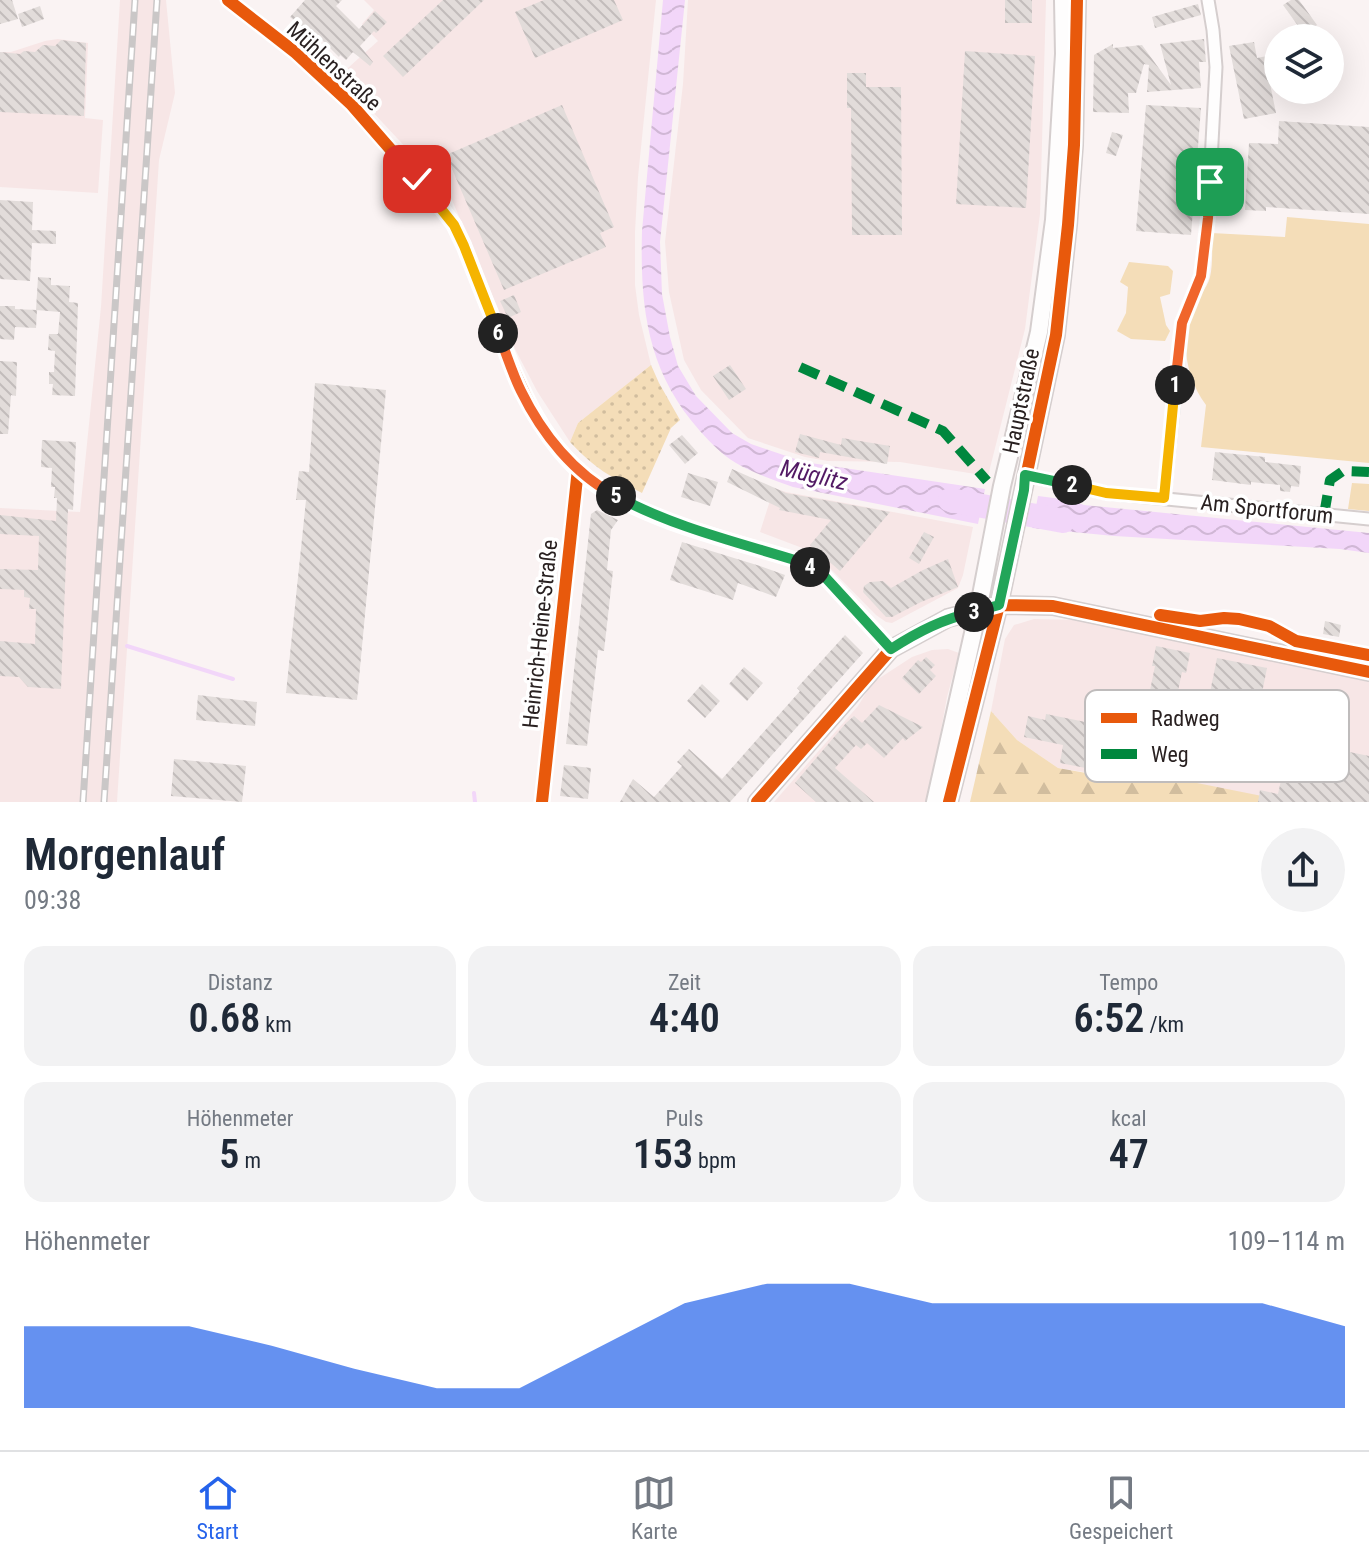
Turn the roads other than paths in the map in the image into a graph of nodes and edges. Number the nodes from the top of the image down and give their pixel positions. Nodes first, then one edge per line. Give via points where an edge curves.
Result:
1 (228, 0) edge
2 (1063, 0) edge
3 (1077, 0) edge
4 (1208, 0) edge
5 (578, 469) junction
6 (1024, 483) junction
7 (1164, 498) junction
8 (1369, 519) edge
9 (999, 605) junction
10 (978, 611) junction
11 (891, 649) junction
12 (1369, 672) edge
13 (542, 802) edge
14 (757, 802) edge
15 (935, 802) edge
16 (949, 802) edge

1 - 5 street, Mühlenstraße via 351,104 440,206 464,246 521,391 547,434
2 - 10 main road, Hauptstraße via 1054,220 1039,332
3 - 6 main road, Hauptstraße via 1074,145 1056,335
4 - 7 street via 1216,67 1205,253 1182,323
5 - 11 street, Mühlenstraße via 640,509 809,566
5 - 13 street, Heinrich-Heine-Straße
6 - 7 street, Am Sportforum
6 - 9 main road, Hauptstraße
7 - 8 street, Am Sportforum
9 - 10 main road
9 - 12 main road via 1053,606
9 - 16 main road, Hauptstraße
10 - 11 main road via 948,618
10 - 15 main road, Hauptstraße
11 - 14 main road

